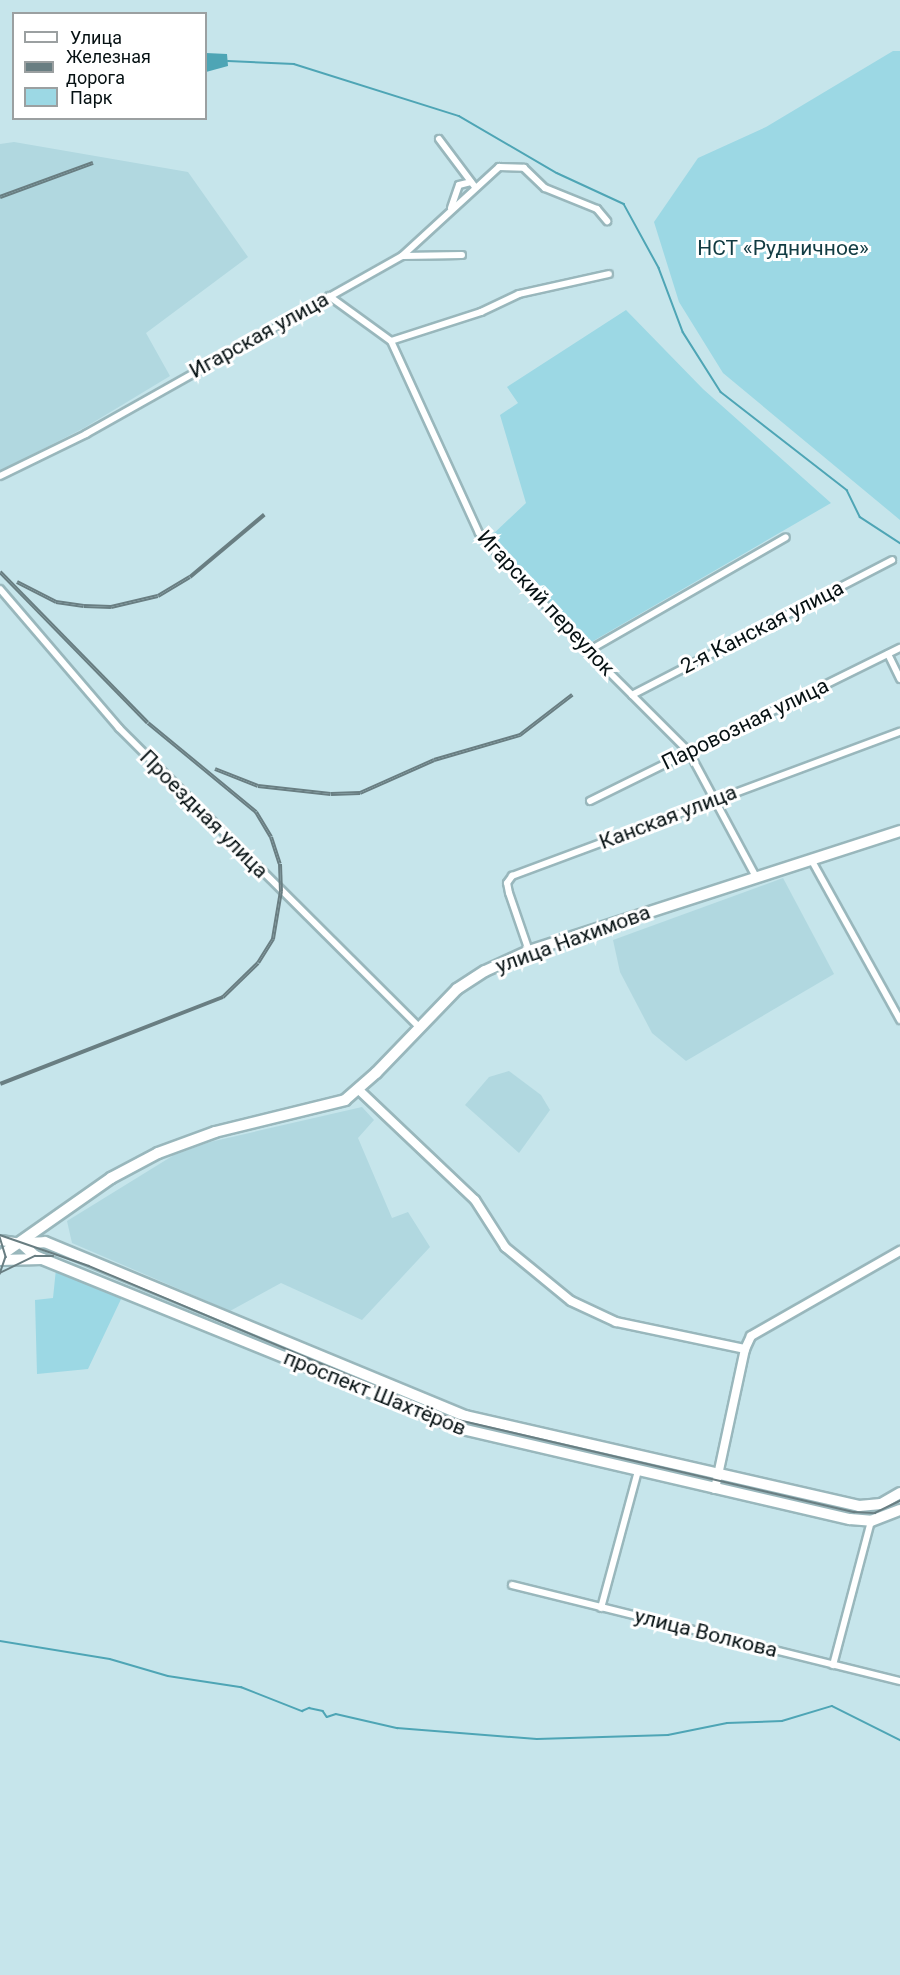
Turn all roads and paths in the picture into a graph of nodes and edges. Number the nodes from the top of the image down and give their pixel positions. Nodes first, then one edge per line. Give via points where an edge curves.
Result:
1 (439, 139) dead end
2 (473, 185) junction
3 (451, 209) junction
4 (607, 221) dead end
5 (462, 255) dead end
6 (402, 256) junction
7 (609, 274) dead end
8 (329, 296) junction
9 (391, 341) junction
10 (0, 476) edge
11 (786, 537) dead end
12 (892, 560) dead end
13 (0, 589) edge
14 (900, 648) edge
15 (588, 651) junction
16 (888, 654) junction
17 (900, 679) edge
18 (632, 695) junction
19 (900, 732) edge
20 (688, 752) junction
21 (717, 798) junction
22 (590, 801) dead end
23 (900, 831) edge
24 (812, 861) junction
25 (756, 877) junction
26 (529, 951) junction
27 (900, 1020) edge
28 (420, 1028) junction
29 (359, 1090) junction
30 (0, 1240) edge
31 (20, 1244) junction
32 (900, 1251) edge
33 (43, 1259) junction
34 (1, 1260) edge
35 (745, 1348) junction
36 (638, 1471) junction
37 (718, 1475) junction
38 (715, 1489) junction
39 (900, 1493) edge
40 (899, 1511) edge
41 (871, 1521) junction
42 (512, 1585) dead end
43 (601, 1608) junction
44 (833, 1665) junction
45 (900, 1682) edge

1 - 2 street
2 - 3 street, Игарская улица
2 - 3 street via 459,185
2 - 4 street, Игарская улица via 499,167 524,168 545,188 592,206
3 - 6 street, Игарская улица
5 - 6 street
6 - 8 street, Игарская улица
7 - 9 street via 519,294 481,312
8 - 9 street, Игарский переулок
8 - 10 street, Игарская улица via 86,434
9 - 15 street, Игарский переулок via 479,533
11 - 15 street
12 - 18 street, 2-я Канская улица
13 - 28 street, Проездная улица via 119,728
14 - 16 street, Паровозная улица
15 - 18 street, Игарский переулок
16 - 17 street
16 - 20 street, Паровозная улица
18 - 20 street, Игарский переулок
19 - 21 street, Канская улица
20 - 21 street, Игарский переулок
20 - 22 street, Паровозная улица
21 - 25 street, Игарский переулок
21 - 26 street, Канская улица via 512,876 507,883 509,892
23 - 24 main road, улица Нахимова
24 - 25 main road, улица Нахимова
24 - 27 street
25 - 26 main road, улица Нахимова
26 - 28 main road, улица Нахимова via 468,981
28 - 29 main road, улица Нахимова
29 - 31 main road, улица Нахимова via 345,1100 180,1143 111,1178
29 - 35 street via 476,1200 505,1247 571,1301 616,1322
30 - 31 main road
31 - 33 main road
31 - 34 main road, улица Нахимова
31 - 37 main road, проспект Шахтёров via 45,1242 441,1408
32 - 35 street via 751,1336
33 - 34 main road, проспект Шахтёров
33 - 36 main road, проспект Шахтёров via 437,1421
35 - 37 street
36 - 38 main road, проспект Шахтёров
36 - 43 street
37 - 38 street
37 - 39 main road, проспект Шахтёров via 859,1506 881,1504
38 - 41 main road, проспект Шахтёров
40 - 41 main road
41 - 44 street
42 - 43 street, улица Волкова
43 - 44 street, улица Волкова
44 - 45 street, улица Волкова

